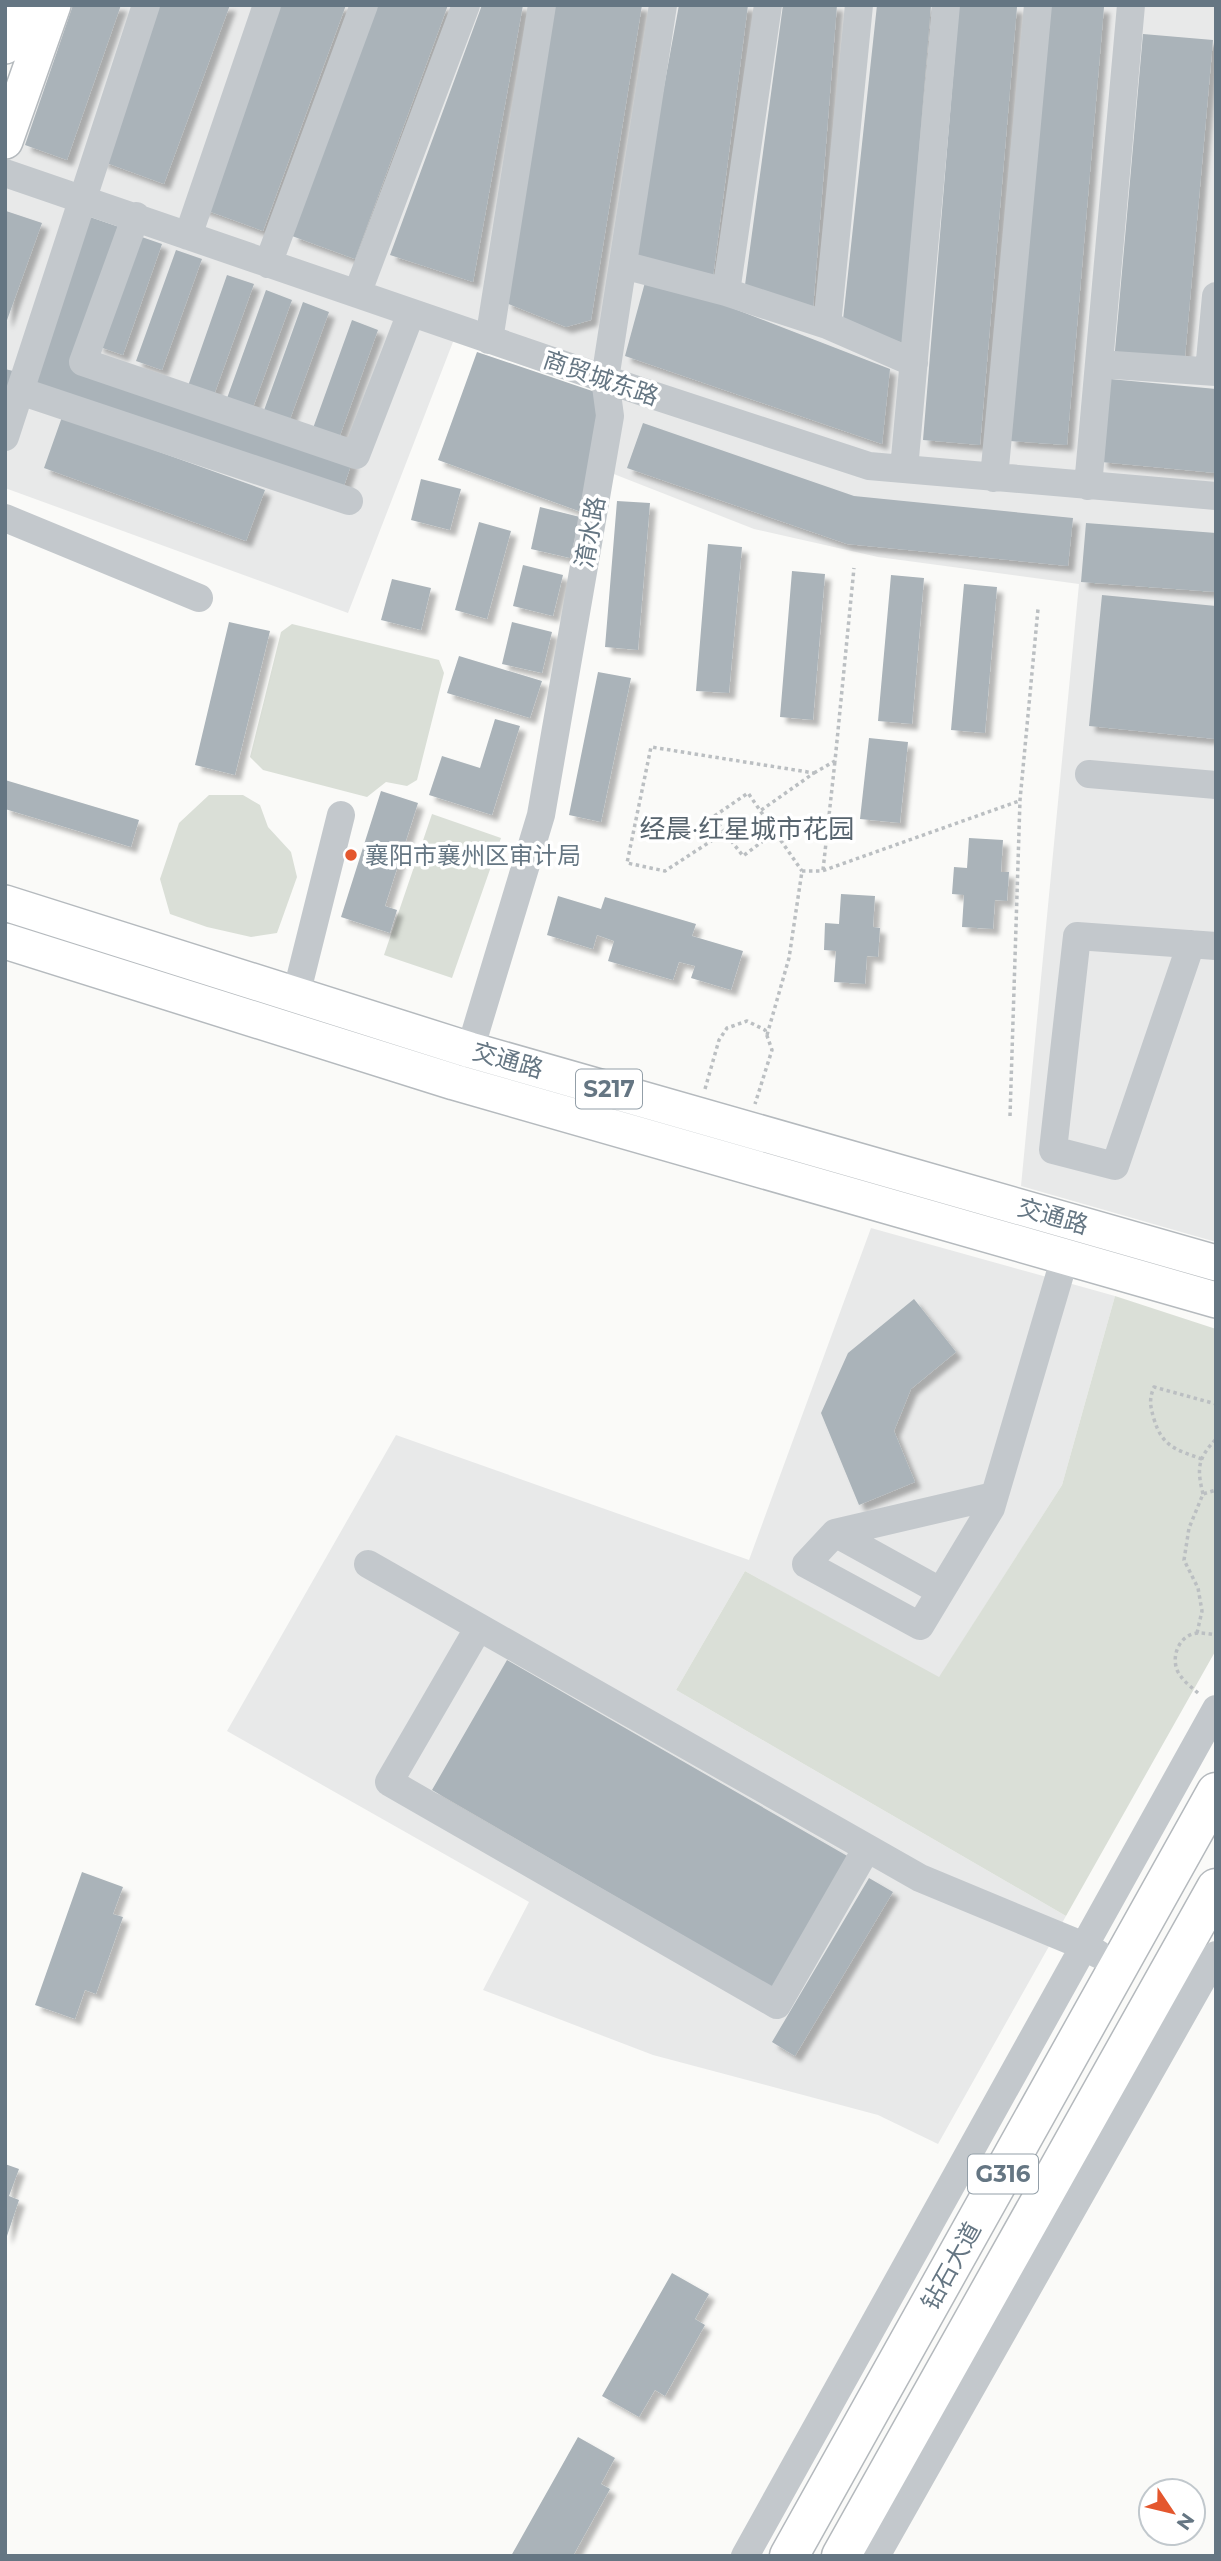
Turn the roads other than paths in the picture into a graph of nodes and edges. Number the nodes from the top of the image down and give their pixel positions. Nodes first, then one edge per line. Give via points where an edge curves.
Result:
1 (19, 5) edge
2 (53, 5) edge
3 (146, 5) edge
4 (267, 5) edge
5 (364, 5) edge
6 (466, 5) edge
7 (542, 5) edge
8 (663, 5) edge
9 (768, 5) edge
10 (859, 5) edge
11 (946, 5) edge
12 (1038, 5) edge
13 (1130, 5) edge
14 (5, 46) edge
15 (5, 141) edge
16 (5, 173) edge
17 (83, 200) junction
18 (135, 216) junction
19 (188, 236) junction
20 (268, 264) junction
21 (623, 265) junction
22 (726, 292) junction
23 (357, 294) junction
24 (1216, 296) edge
25 (411, 313) junction
26 (827, 325) junction
27 (489, 340) junction
28 (914, 363) junction
29 (1099, 364) junction
30 (1212, 371) edge
31 (605, 379) junction
32 (20, 391) junction
33 (5, 437) edge
34 (904, 469) junction
35 (994, 478) junction
36 (1088, 486) junction
37 (1216, 496) edge
38 (349, 501) dead end
39 (5, 518) edge
40 (199, 598) dead end
41 (1089, 774) dead end
42 (1216, 785) edge
43 (341, 815) dead end
44 (5, 903) edge
45 (5, 941) edge
46 (1204, 945) edge
47 (296, 995) junction
48 (470, 1050) junction
49 (1065, 1257) junction
50 (1216, 1263) edge
51 (1216, 1300) edge
52 (994, 1496) junction
53 (835, 1532) junction
54 (368, 1564) dead end
55 (940, 1591) junction
56 (479, 1628) junction
57 (1216, 1709) edge
58 (1216, 1792) edge
59 (867, 1848) junction
60 (1216, 1888) edge
61 (1084, 1946) junction
62 (1216, 1955) edge
63 (1119, 1966) junction
64 (1089, 2148) junction
65 (918, 2244) junction
66 (953, 2262) junction
67 (891, 2498) junction
68 (745, 2556) edge
69 (789, 2556) edge
70 (841, 2556) edge
71 (876, 2556) edge

1 - 14 main road
2 - 15 main road
3 - 17 street
4 - 19 street
5 - 20 street
6 - 23 street
7 - 27 street
8 - 21 street, 淯水路
9 - 22 street
10 - 26 street
11 - 28 street
12 - 35 street
13 - 29 street
16 - 17 street, 商贸城东路
17 - 18 street, 商贸城东路
17 - 32 street
18 - 19 street, 商贸城东路
18 - 25 street via 83,362 356,455
19 - 20 street, 商贸城东路
20 - 23 street, 商贸城东路
21 - 22 street
21 - 31 street, 淯水路
22 - 26 street
23 - 25 street, 商贸城东路
24 - 30 street
25 - 27 street, 商贸城东路
26 - 28 street
27 - 31 street, 商贸城东路
28 - 34 street
29 - 30 street
29 - 36 street
31 - 34 street, 商贸城东路 via 869,466
31 - 48 street, 淯水路 via 610,416 541,815
32 - 33 street
32 - 38 street
34 - 35 street, 商贸城东路
35 - 36 street, 商贸城东路
36 - 37 street, 商贸城东路
39 - 40 street
41 - 42 street
43 - 47 street
44 - 47 main road, 交通路 / S217
45 - 49 main road, 交通路 / S217 via 454,1082
46 - 46 street via 1077,936 1053,1150 1115,1166
47 - 48 main road, 交通路 / S217
48 - 50 main road, 交通路 / S217
49 - 51 main road, 交通路 / S217
49 - 52 street
52 - 53 street
52 - 55 street
53 - 55 street
53 - 55 street via 806,1564 920,1626
54 - 56 street
56 - 59 street
56 - 59 street via 389,1782 777,2005
57 - 61 street
58 - 63 highway, 钻石大道 / G316
59 - 61 street via 920,1878
60 - 64 highway, 钻石大道 / G316
61 - 63 street
61 - 65 street
62 - 64 street
63 - 66 highway, 钻石大道 / G316
64 - 67 highway, 钻石大道 / G316
65 - 66 street
65 - 68 street
66 - 69 highway, 钻石大道 / G316
67 - 70 highway, 钻石大道 / G316
67 - 71 street

